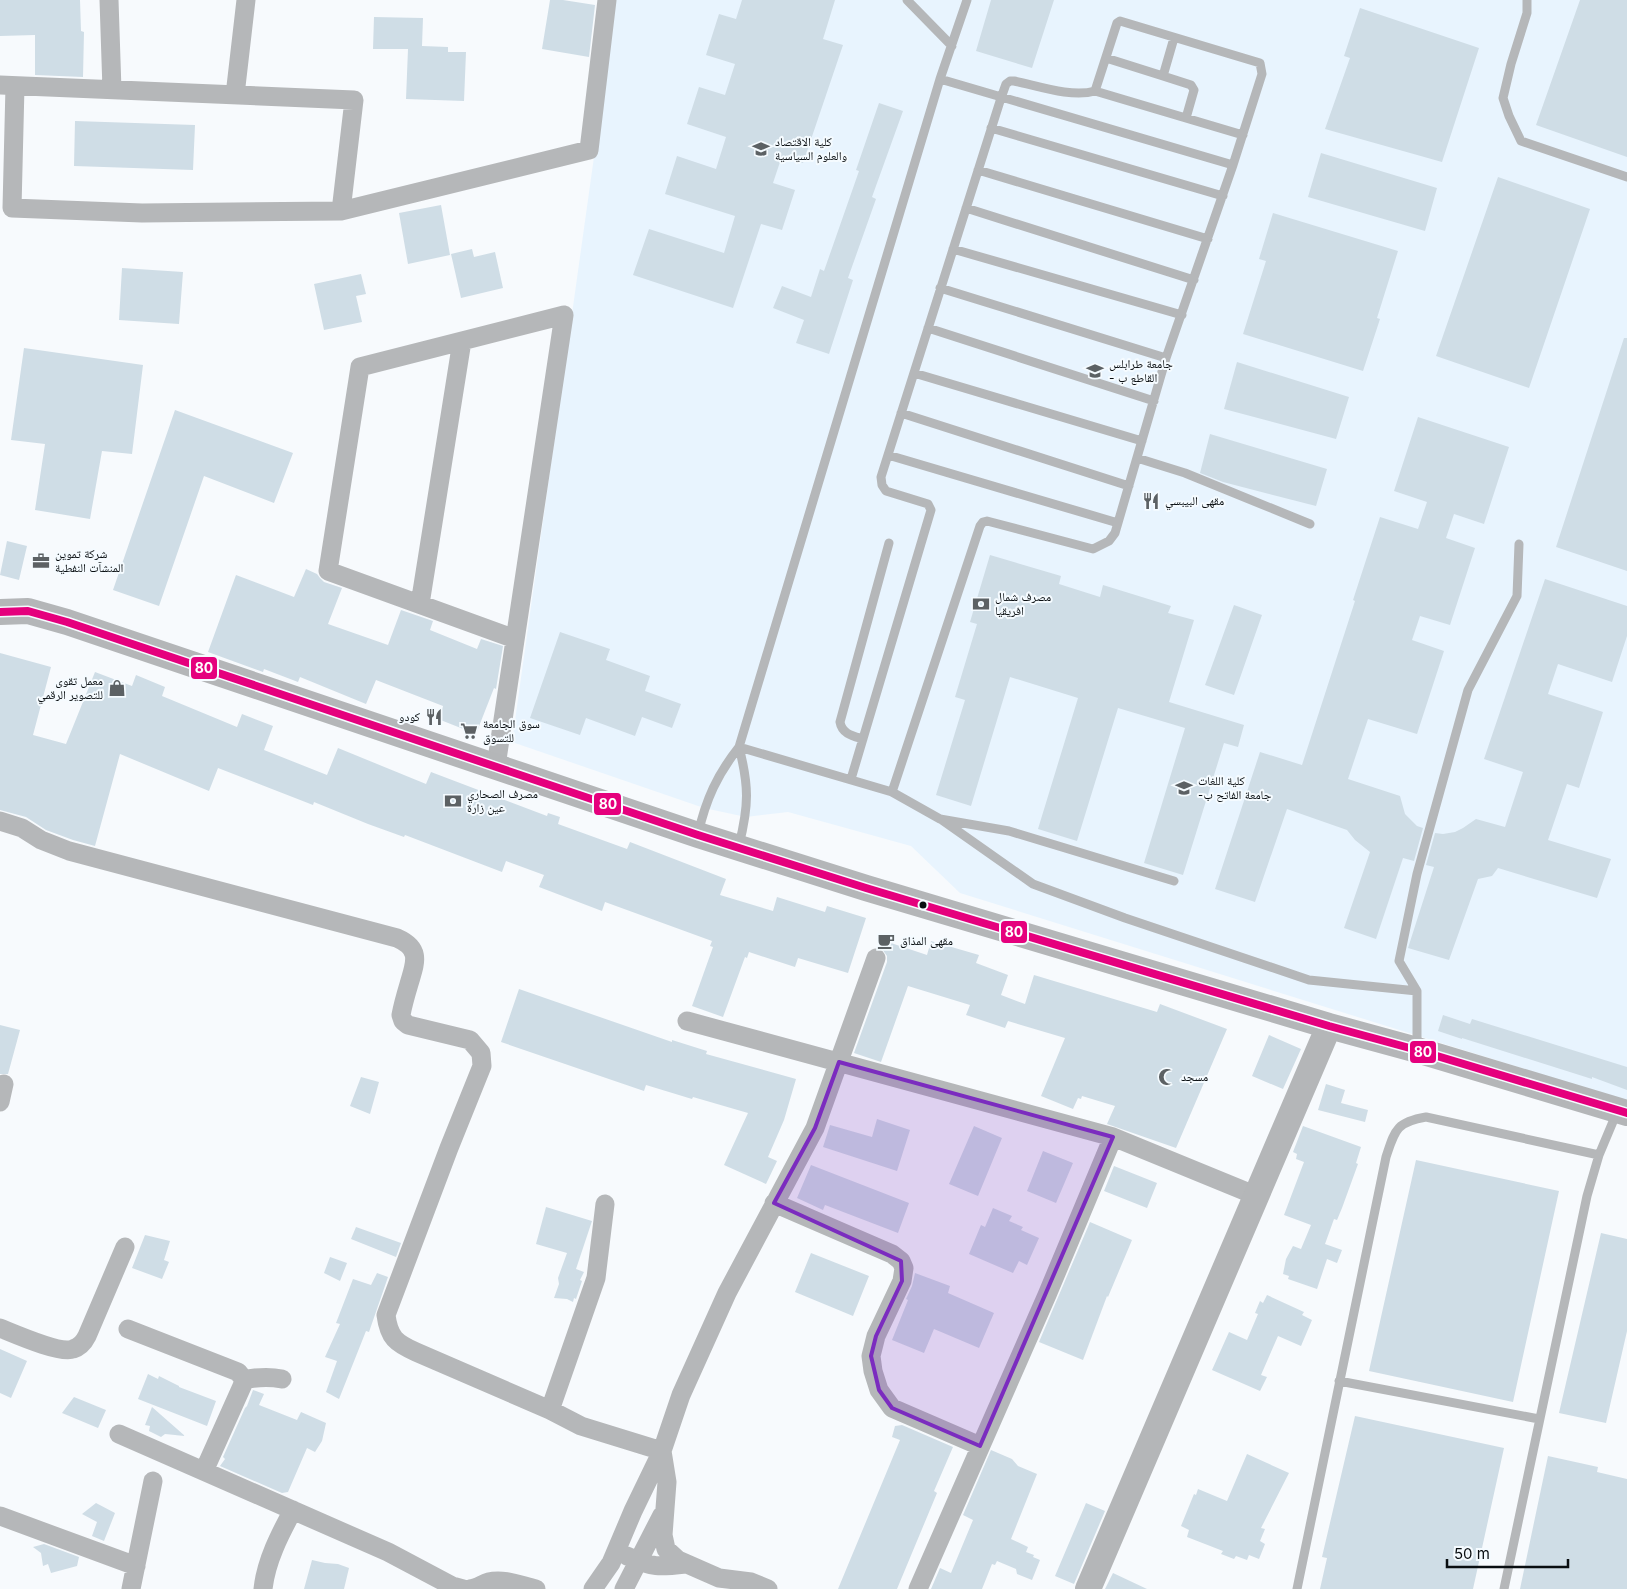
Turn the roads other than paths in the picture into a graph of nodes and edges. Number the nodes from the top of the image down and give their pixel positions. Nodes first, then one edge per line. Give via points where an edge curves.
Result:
1 (109, 0) edge
2 (246, 0) edge
3 (607, 0) edge
4 (907, 0) edge
5 (967, 0) edge
6 (1527, 0) edge
7 (1174, 38) junction
8 (952, 46) junction
9 (1106, 58) junction
10 (1163, 76) junction
11 (940, 79) junction
12 (8, 85) edge
13 (112, 90) junction
14 (1095, 91) junction
15 (235, 95) junction
16 (1001, 98) junction
17 (1186, 118) junction
18 (991, 128) junction
19 (1243, 135) junction
20 (1233, 165) junction
21 (978, 170) junction
22 (1627, 177) edge
23 (1223, 196) junction
24 (966, 208) junction
25 (341, 211) junction
26 (1208, 239) junction
27 (953, 249) junction
28 (1194, 280) junction
29 (940, 288) junction
30 (1182, 315) junction
31 (928, 328) junction
32 (462, 341) junction
33 (1166, 358) junction
34 (914, 373) junction
35 (1154, 401) junction
36 (901, 413) junction
37 (1142, 440) junction
38 (888, 454) junction
39 (1137, 458) junction
40 (1129, 486) junction
41 (1118, 523) junction
42 (1310, 524) dead end
43 (889, 543) dead end
44 (1519, 544) dead end
45 (420, 604) junction
46 (0, 612) edge
47 (515, 639) junction
48 (863, 739) junction
49 (739, 747) junction
50 (496, 766) junction
51 (852, 779) junction
52 (892, 792) junction
53 (940, 819) junction
54 (0, 821) edge
55 (698, 835) junction
56 (738, 848) junction
57 (1174, 882) dead end
58 (876, 958) dead end
59 (1417, 991) junction
60 (687, 1022) dead end
61 (1329, 1026) junction
62 (1417, 1050) junction
63 (839, 1062) junction
64 (1622, 1111) edge
65 (1112, 1137) junction
66 (1599, 1155) junction
67 (1258, 1196) junction
68 (774, 1203) junction
69 (604, 1204) dead end
70 (125, 1247) dead end
71 (0, 1328) edge
72 (128, 1329) dead end
73 (282, 1379) dead end
74 (243, 1380) junction
75 (1339, 1381) junction
76 (550, 1410) junction
77 (1539, 1419) junction
78 (119, 1434) dead end
79 (980, 1446) junction
80 (662, 1451) junction
81 (204, 1471) junction
82 (153, 1481) dead end
83 (665, 1509) junction
84 (293, 1510) junction
85 (0, 1516) edge
86 (617, 1551) junction
87 (638, 1561) junction
88 (686, 1564) junction
89 (136, 1566) junction
90 (131, 1589) edge
91 (263, 1589) edge
92 (463, 1589) edge
93 (470, 1589) edge
94 (536, 1589) edge
95 (593, 1589) edge
96 (624, 1589) edge
97 (768, 1589) edge
98 (918, 1589) edge
99 (1088, 1589) edge
100 (1298, 1589) edge
101 (1504, 1589) edge

1 - 13 street
2 - 15 street
3 - 25 street via 589,150
4 - 8 lane
5 - 8 lane
6 - 22 lane via 1527,13 1503,98 1521,141
7 - 9 lane via 1120,21
7 - 10 lane
7 - 19 lane via 1260,63 1262,74
8 - 11 lane
9 - 10 lane
9 - 14 lane
10 - 17 lane via 1191,85 1194,90
11 - 16 lane
11 - 49 lane
12 - 13 street
12 - 25 street via 12,208 142,213
13 - 15 street
14 - 16 lane via 1074,94 1010,81
14 - 17 lane
15 - 25 street via 354,100
16 - 18 lane
16 - 20 lane
17 - 19 lane
18 - 21 lane
18 - 23 lane
19 - 20 lane
20 - 23 lane
21 - 24 lane
21 - 26 lane
23 - 26 lane
24 - 27 lane
24 - 28 lane
26 - 28 lane
27 - 29 lane
27 - 30 lane
28 - 30 lane
29 - 31 lane
29 - 33 lane
30 - 33 lane
31 - 34 lane
31 - 35 lane
32 - 45 street
32 - 45 street via 360,367 328,571
32 - 47 street via 564,314
33 - 35 lane
34 - 36 lane
34 - 37 lane
35 - 37 lane
36 - 38 lane
36 - 40 lane
37 - 39 lane
38 - 41 lane
38 - 48 lane via 881,477 886,491 928,504 931,510
39 - 40 lane
39 - 42 lane via 1185,473
40 - 41 lane
41 - 52 lane via 1116,533 1109,541 1093,549 983,522
43 - 48 lane via 840,722 846,733
44 - 59 lane via 1517,596 1468,690 1417,874 1399,960
45 - 47 street
46 - 50 street via 28,612 67,622
47 - 50 street
48 - 51 lane
49 - 51 lane
49 - 55 lane via 713,786
49 - 56 lane via 747,794 746,817
50 - 55 street
51 - 52 lane
52 - 53 lane
53 - 57 lane via 1009,831
53 - 59 lane via 1033,884 1125,918 1309,980
54 - 76 street via 69,851 397,938 412,948 416,960 401,1015 403,1021 470,1040 481,1054 482,1066 386,1315 388,1328 401,1345
55 - 56 street
56 - 61 street
58 - 63 street
59 - 62 lane
60 - 63 street
61 - 62 street
61 - 67 street
62 - 64 street
63 - 65 street
63 - 68 street via 814,1128
64 - 66 lane
65 - 67 street
65 - 79 street
66 - 75 lane via 1426,1117 1404,1123 1396,1131 1386,1157
66 - 77 lane
67 - 99 street
68 - 79 street via 892,1254 901,1261 904,1268 902,1281 876,1336 871,1356 879,1390 892,1408
68 - 80 street via 699,1353
69 - 76 street via 596,1278
70 - 71 street via 87,1336 78,1347 58,1349
72 - 74 street via 238,1372
73 - 74 street
74 - 81 street
75 - 77 lane
75 - 100 lane
76 - 80 street via 581,1426
77 - 101 lane
78 - 81 street
79 - 98 street
80 - 83 street
80 - 86 street
81 - 84 street
82 - 89 street
83 - 87 street
83 - 88 street via 663,1535 666,1549
84 - 91 street via 273,1552
84 - 92 street via 413,1563
85 - 89 street
86 - 87 street
86 - 95 street via 605,1575
87 - 88 street via 661,1567
87 - 96 street
88 - 97 street via 719,1578 751,1582
89 - 90 street
93 - 94 street via 500,1581

